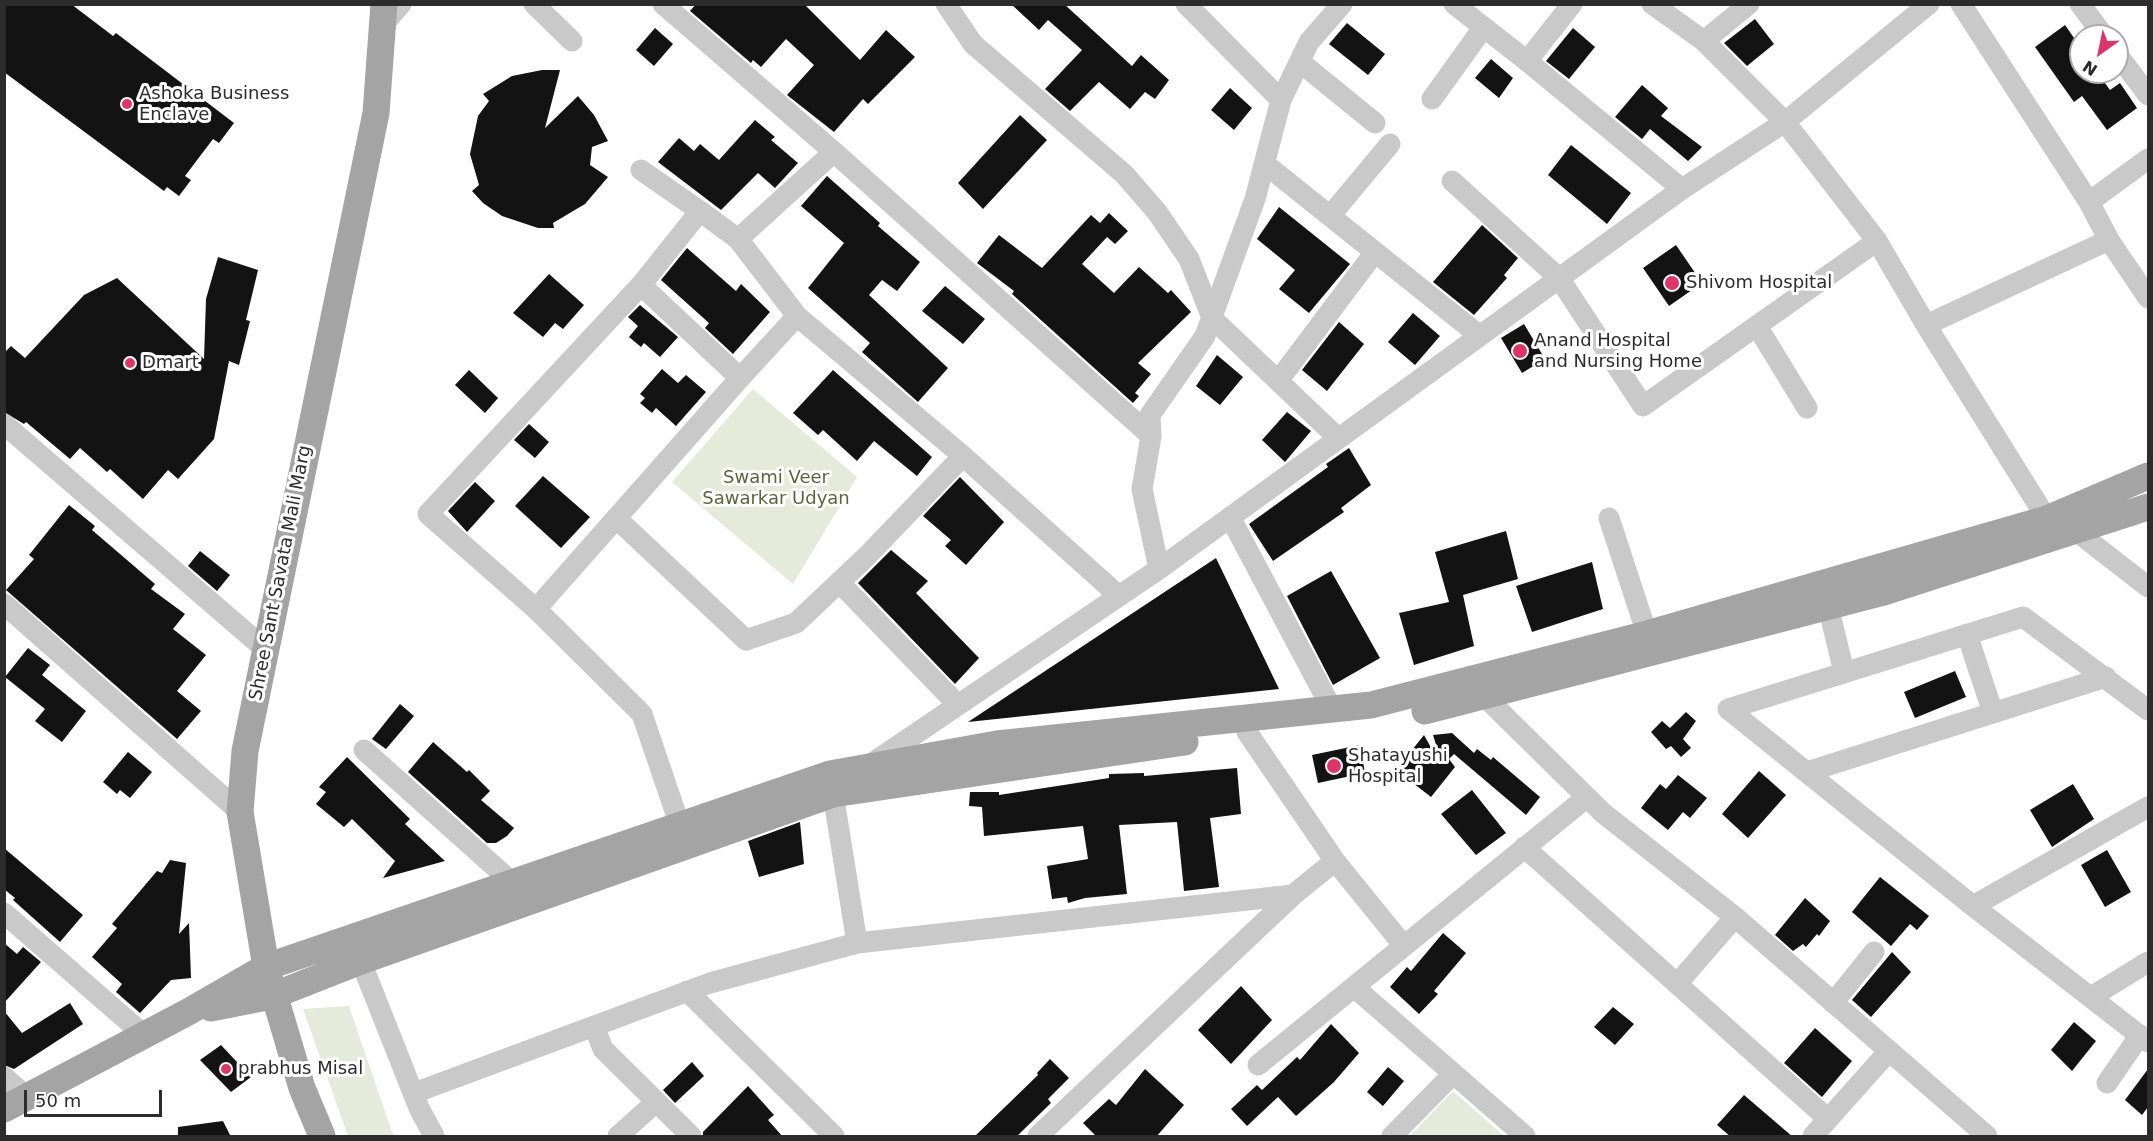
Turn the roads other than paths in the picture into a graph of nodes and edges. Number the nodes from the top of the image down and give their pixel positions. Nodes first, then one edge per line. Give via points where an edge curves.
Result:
1 (401, 4) edge
2 (534, 4) edge
3 (663, 4) edge
4 (946, 4) edge
5 (1186, 4) edge
6 (1342, 4) edge
7 (1455, 4) edge
8 (1572, 4) edge
9 (1652, 4) edge
10 (1749, 4) edge
11 (1929, 4) edge
12 (1961, 4) edge
13 (2080, 4) edge
14 (384, 14) edge
15 (2095, 24) edge
16 (1483, 28) junction
17 (572, 42) dead end
18 (1704, 42) junction
19 (1527, 61) junction
20 (1300, 62) junction
21 (2129, 70) edge
22 (2148, 95) edge
23 (1432, 99) dead end
24 (1281, 100) junction
25 (1785, 122) junction
26 (1375, 123) dead end
27 (1390, 144) dead end
28 (834, 152) junction
29 (2148, 159) edge
30 (1264, 164) junction
31 (640, 170) dead end
32 (1452, 181) dead end
33 (1682, 189) junction
34 (2089, 202) junction
35 (700, 211) junction
36 (1329, 216) junction
37 (738, 239) junction
38 (2109, 240) junction
39 (1877, 241) junction
40 (1375, 252) junction
41 (1559, 278) junction
42 (640, 285) junction
43 (2148, 298) edge
44 (797, 316) junction
45 (1212, 318) junction
46 (1926, 325) junction
47 (1757, 326) junction
48 (1480, 336) junction
49 (740, 378) junction
50 (1278, 381) junction
51 (1807, 408) dead end
52 (4, 424) edge
53 (1151, 436) junction
54 (1338, 438) junction
55 (963, 456) junction
56 (2148, 476) edge
57 (2148, 507) edge
58 (1230, 517) junction
59 (616, 518) junction
60 (1609, 518) dead end
61 (2062, 520) junction
62 (1159, 569) junction
63 (839, 582) junction
64 (2148, 587) edge
65 (1119, 596) junction
66 (4, 604) edge
67 (1828, 606) junction
68 (536, 609) junction
69 (1647, 634) junction
70 (1967, 634) junction
71 (265, 649) junction
72 (1844, 672) junction
73 (2106, 677) junction
74 (1476, 688) junction
75 (958, 705) junction
76 (1332, 709) junction
77 (2148, 710) edge
78 (1993, 713) junction
79 (1247, 732) junction
80 (364, 750) dead end
81 (865, 768) junction
82 (1807, 772) junction
83 (832, 784) junction
84 (1587, 796) junction
85 (2148, 807) edge
86 (240, 812) junction
87 (680, 826) junction
88 (1524, 847) junction
89 (1335, 861) junction
90 (514, 884) junction
91 (1293, 895) junction
92 (1973, 906) junction
93 (4, 913) edge
94 (1735, 916) junction
95 (857, 943) junction
96 (1404, 946) junction
97 (357, 950) junction
98 (1875, 952) dead end
99 (2148, 962) edge
100 (266, 968) junction
101 (1677, 984) junction
102 (1354, 987) junction
103 (687, 991) junction
104 (272, 996) junction
105 (2091, 997) junction
106 (1833, 1003) junction
107 (188, 1012) junction
108 (594, 1026) junction
109 (144, 1035) junction
110 (2144, 1038) edge
111 (1889, 1051) junction
112 (1258, 1065) dead end
113 (1454, 1074) junction
114 (4, 1077) edge
115 (2107, 1083) dead end
116 (414, 1094) junction
117 (656, 1102) junction
118 (16, 1103) edge
119 (1828, 1119) junction
120 (322, 1137) edge
121 (434, 1137) edge
122 (618, 1137) edge
123 (691, 1137) edge
124 (834, 1137) edge
125 (1038, 1137) edge
126 (1392, 1137) edge
127 (1525, 1137) edge
128 (1813, 1137) edge
129 (1987, 1137) edge

1 - 14 street
2 - 17 street
3 - 28 street
4 - 45 street via 973,44 1124,174 1158,212 1189,259
5 - 24 street
6 - 20 street via 1310,42
7 - 16 street
8 - 19 street
9 - 18 street
10 - 18 street
11 - 25 street
12 - 34 street
13 - 15 street
14 - 71 main road, Shree Sant Savata Mali Marg via 376,113
16 - 19 street
16 - 23 street
18 - 25 street
19 - 33 street
20 - 24 street
20 - 26 street
21 - 22 street
24 - 30 street
25 - 33 street
25 - 39 street
27 - 36 street
28 - 37 street
28 - 53 street
29 - 34 street
30 - 36 street
30 - 45 street
31 - 35 street
32 - 41 street
33 - 41 street
34 - 38 street
35 - 37 street
35 - 42 street
36 - 40 street
37 - 44 street
38 - 43 street
38 - 46 street
39 - 46 street
39 - 47 street
40 - 48 street
40 - 50 street
41 - 47 street via 1643,406
41 - 48 street
42 - 49 street
42 - 68 street via 428,514
44 - 49 street
44 - 55 street
45 - 50 street
45 - 53 street via 1205,336 1150,415
46 - 61 street
47 - 51 street
48 - 54 street
49 - 59 street
50 - 54 street
52 - 71 street
53 - 62 street via 1142,489
54 - 58 street
55 - 63 street
55 - 65 street
56 - 61 main road
57 - 61 main road
58 - 62 street
58 - 76 street
59 - 63 street via 746,640 796,623
59 - 68 street
60 - 69 street
61 - 64 street
61 - 67 main road via 1884,592
61 - 69 main road
62 - 65 street
63 - 75 street
65 - 75 street
66 - 86 street
67 - 72 street
67 - 74 main road
68 - 87 street via 642,714
69 - 74 main road
70 - 72 street
70 - 73 street via 2023,617
70 - 78 street
71 - 86 main road, Shree Sant Savata Mali Marg via 245,751
72 - 82 street via 1728,709
73 - 77 street
73 - 78 street
74 - 76 main road
74 - 79 main road via 1387,720
74 - 84 street
75 - 81 street
76 - 81 main road via 997,744
78 - 82 street
79 - 83 main road
79 - 89 street
80 - 90 street
81 - 83 main road
82 - 92 street
83 - 87 main road
83 - 95 street
83 - 97 main road
84 - 88 street
84 - 94 street via 1603,813
85 - 92 street
86 - 100 main road, Shree Sant Savata Mali Marg
87 - 90 main road
88 - 96 street
88 - 101 street
89 - 91 street
89 - 96 street
90 - 97 main road
91 - 95 street
91 - 125 street
92 - 105 street
93 - 109 street
94 - 101 street
94 - 106 street
95 - 103 street
96 - 102 street
97 - 100 main road
97 - 104 main road
97 - 116 street
98 - 106 street
99 - 105 street
100 - 104 main road, Shree Sant Savata Mali Marg
100 - 107 main road
101 - 119 street
102 - 112 street
102 - 113 street
103 - 108 street
103 - 124 street
104 - 107 main road
104 - 120 main road, Shree Sant Savata Mali Marg
105 - 110 street
106 - 111 street
107 - 109 main road
108 - 116 street
108 - 117 street via 603,1048
109 - 118 main road
110 - 115 street
111 - 119 street
111 - 129 street
113 - 126 street
113 - 127 street
114 - 118 street
116 - 121 street
117 - 122 street
117 - 123 street
119 - 128 street

